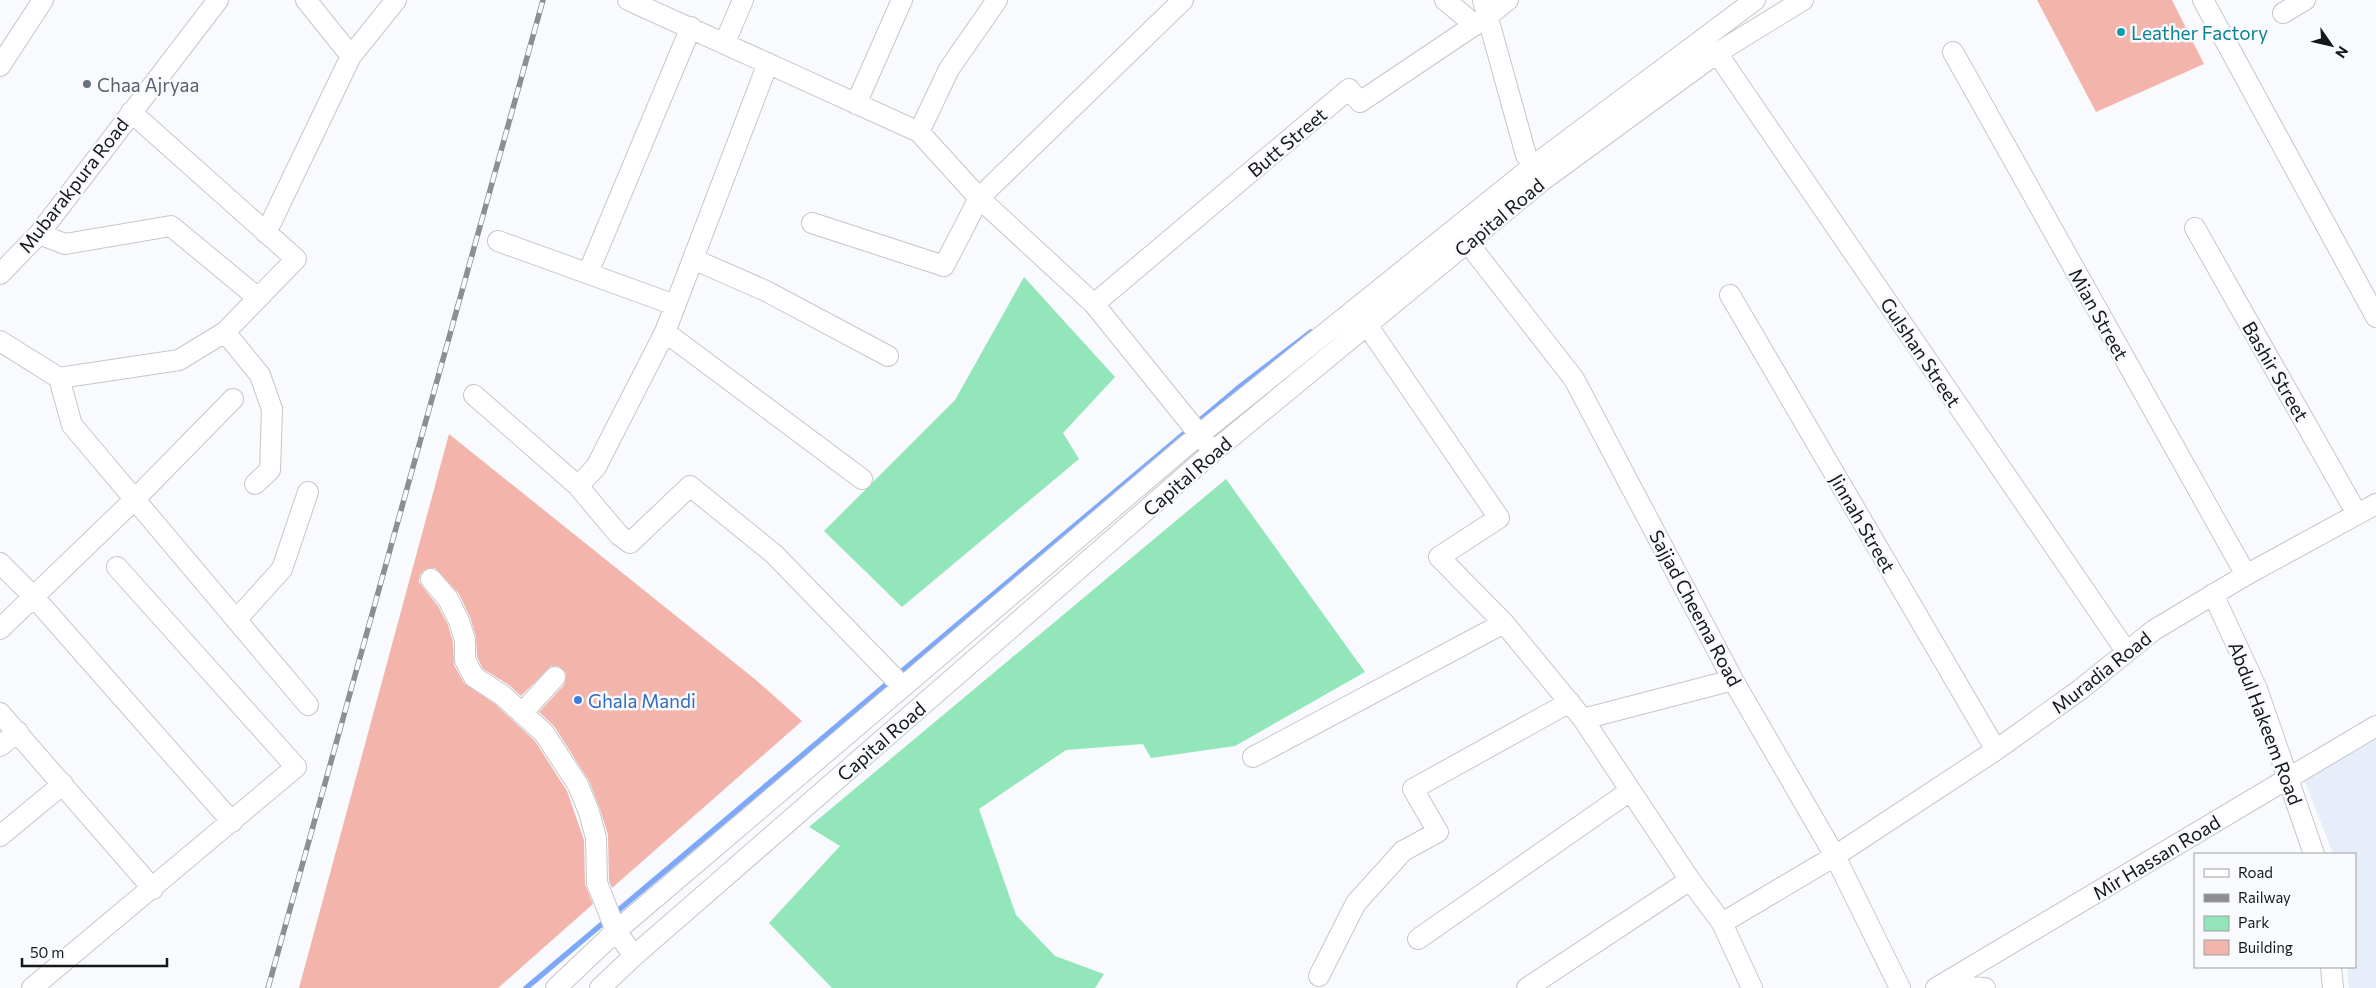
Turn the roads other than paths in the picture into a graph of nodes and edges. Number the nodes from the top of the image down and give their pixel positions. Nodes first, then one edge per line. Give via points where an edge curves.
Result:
1 (43, 0) edge
2 (218, 0) edge
3 (306, 0) edge
4 (396, 0) edge
5 (628, 0) edge
6 (743, 0) edge
7 (902, 0) edge
8 (997, 0) edge
9 (1182, 0) edge
10 (1445, 0) edge
11 (1508, 0) edge
12 (1755, 0) edge
13 (1803, 0) edge
14 (2203, 0) edge
15 (2305, 0) edge
16 (2283, 13) dead end
17 (1482, 14) edge
18 (691, 28) junction
19 (725, 42) junction
20 (1953, 52) dead end
21 (1717, 53) junction
22 (351, 56) junction
23 (768, 63) junction
24 (0, 66) edge
25 (856, 104) junction
26 (131, 112) junction
27 (918, 132) junction
28 (1534, 166) junction
29 (980, 198) junction
30 (812, 223) dead end
31 (2196, 228) dead end
32 (266, 233) junction
33 (38, 234) junction
34 (498, 241) dead end
35 (1468, 243) junction
36 (693, 259) junction
37 (588, 273) junction
38 (0, 274) edge
39 (1730, 295) dead end
40 (258, 298) junction
41 (1094, 304) junction
42 (675, 305) junction
43 (2376, 317) edge
44 (1367, 325) junction
45 (225, 332) junction
46 (665, 332) junction
47 (0, 340) edge
48 (888, 356) dead end
49 (60, 378) junction
50 (474, 395) dead end
51 (233, 400) dead end
52 (1200, 434) junction
53 (1214, 452) junction
54 (862, 479) dead end
55 (255, 484) dead end
56 (578, 486) junction
57 (308, 492) dead end
58 (135, 499) junction
59 (2376, 504) edge
60 (2358, 514) junction
61 (0, 563) edge
62 (117, 567) dead end
63 (2246, 575) junction
64 (432, 579) dead end
65 (2213, 594) junction
66 (33, 596) junction
67 (236, 620) junction
68 (1504, 623) junction
69 (0, 629) edge
70 (2126, 651) junction
71 (555, 677) dead end
72 (1733, 680) junction
73 (902, 688) junction
74 (1570, 702) junction
75 (308, 705) dead end
76 (523, 712) junction
77 (0, 713) edge
78 (1583, 719) junction
79 (2376, 726) edge
80 (18, 732) junction
81 (0, 746) edge
82 (1996, 750) junction
83 (1253, 757) dead end
84 (2289, 778) junction
85 (63, 784) junction
86 (1630, 791) junction
87 (232, 822) junction
88 (0, 836) edge
89 (2314, 853) edge
90 (1835, 856) junction
91 (1690, 880) junction
92 (153, 889) junction
93 (1722, 924) junction
94 (616, 930) junction
95 (1418, 939) dead end
96 (634, 956) junction
97 (2331, 968) edge
98 (1319, 976) dead end
99 (1939, 987) edge
100 (32, 988) edge
101 (556, 988) edge
102 (600, 988) edge
103 (1527, 988) edge
104 (1752, 988) edge
105 (1900, 988) edge
106 (1986, 988) edge
107 (2333, 988) edge

1 - 24 street
2 - 26 street, Mubarakpura Road
3 - 22 street
4 - 22 street
5 - 18 street
6 - 19 street
7 - 25 street
8 - 27 street via 949,69
9 - 29 street
10 - 17 street
11 - 17 street
12 - 28 street
13 - 21 street, Capital Road
14 - 43 street
15 - 16 street
17 - 28 street
17 - 41 street, Butt Street via 1360,102 1349,89
18 - 19 street
18 - 37 street
19 - 23 street
20 - 63 street, Mian Street
21 - 28 street, Capital Road
21 - 70 street, Gulshan Street
22 - 32 street
23 - 25 street
23 - 36 street
25 - 27 street
26 - 32 street
26 - 33 street, Mubarakpura Road
27 - 29 street
28 - 35 street, Capital Road
28 - 52 street
29 - 30 street via 944,266
29 - 41 street
31 - 60 street, Bashir Street
32 - 40 street via 296,259
33 - 38 street, Mubarakpura Road
33 - 40 street via 65,244 171,226
34 - 37 street
35 - 44 street, Capital Road
35 - 72 street, Sajjad Cheema Road via 1574,379
36 - 42 street
36 - 48 street via 766,291
37 - 42 street
39 - 82 street, Jinnah Street
40 - 45 street
41 - 52 street
42 - 46 street
44 - 53 street, Capital Road
44 - 68 street via 1499,518 1439,557
45 - 49 street via 179,360
45 - 55 street via 260,375 272,409 270,470
46 - 54 street
46 - 56 street via 596,467
47 - 49 street
49 - 58 street via 72,425
50 - 56 street
51 - 58 street
52 - 53 street
52 - 73 street
53 - 96 street, Capital Road
56 - 73 street via 630,543 690,486 774,554
57 - 67 street via 282,569
58 - 66 street
58 - 67 street
59 - 60 street, Muradia Road
60 - 63 street, Muradia Road
61 - 66 street
62 - 87 street via 296,768
63 - 65 street, Muradia Road
64 - 76 street via 448,599 459,621 465,640 465,660 474,677
65 - 70 street, Muradia Road
65 - 84 street, Abdul Hakeem Road via 2257,689
66 - 69 street
66 - 87 street
67 - 75 street
68 - 74 street
68 - 83 street
70 - 82 street, Muradia Road via 2081,689
71 - 76 street
72 - 78 street
72 - 90 street, Sajjad Cheema Road
73 - 94 street
74 - 78 street
74 - 98 street via 1413,789 1438,832 1403,851 1356,903
76 - 94 street via 544,733 578,785 596,838 597,883
77 - 80 street
78 - 86 street
79 - 84 street, Mir Hassan Road
80 - 81 street
80 - 85 street
82 - 90 street, Muradia Road
84 - 89 street, Abdul Hakeem Road
84 - 99 street, Mir Hassan Road
85 - 88 street
85 - 92 street
86 - 91 street
86 - 95 street
87 - 92 street
90 - 93 street, Muradia Road
90 - 105 street, Sajjad Cheema Road
91 - 93 street
91 - 103 street
92 - 100 street
93 - 104 street
94 - 96 street
94 - 101 street
96 - 102 street, Capital Road
97 - 107 street
99 - 106 street

